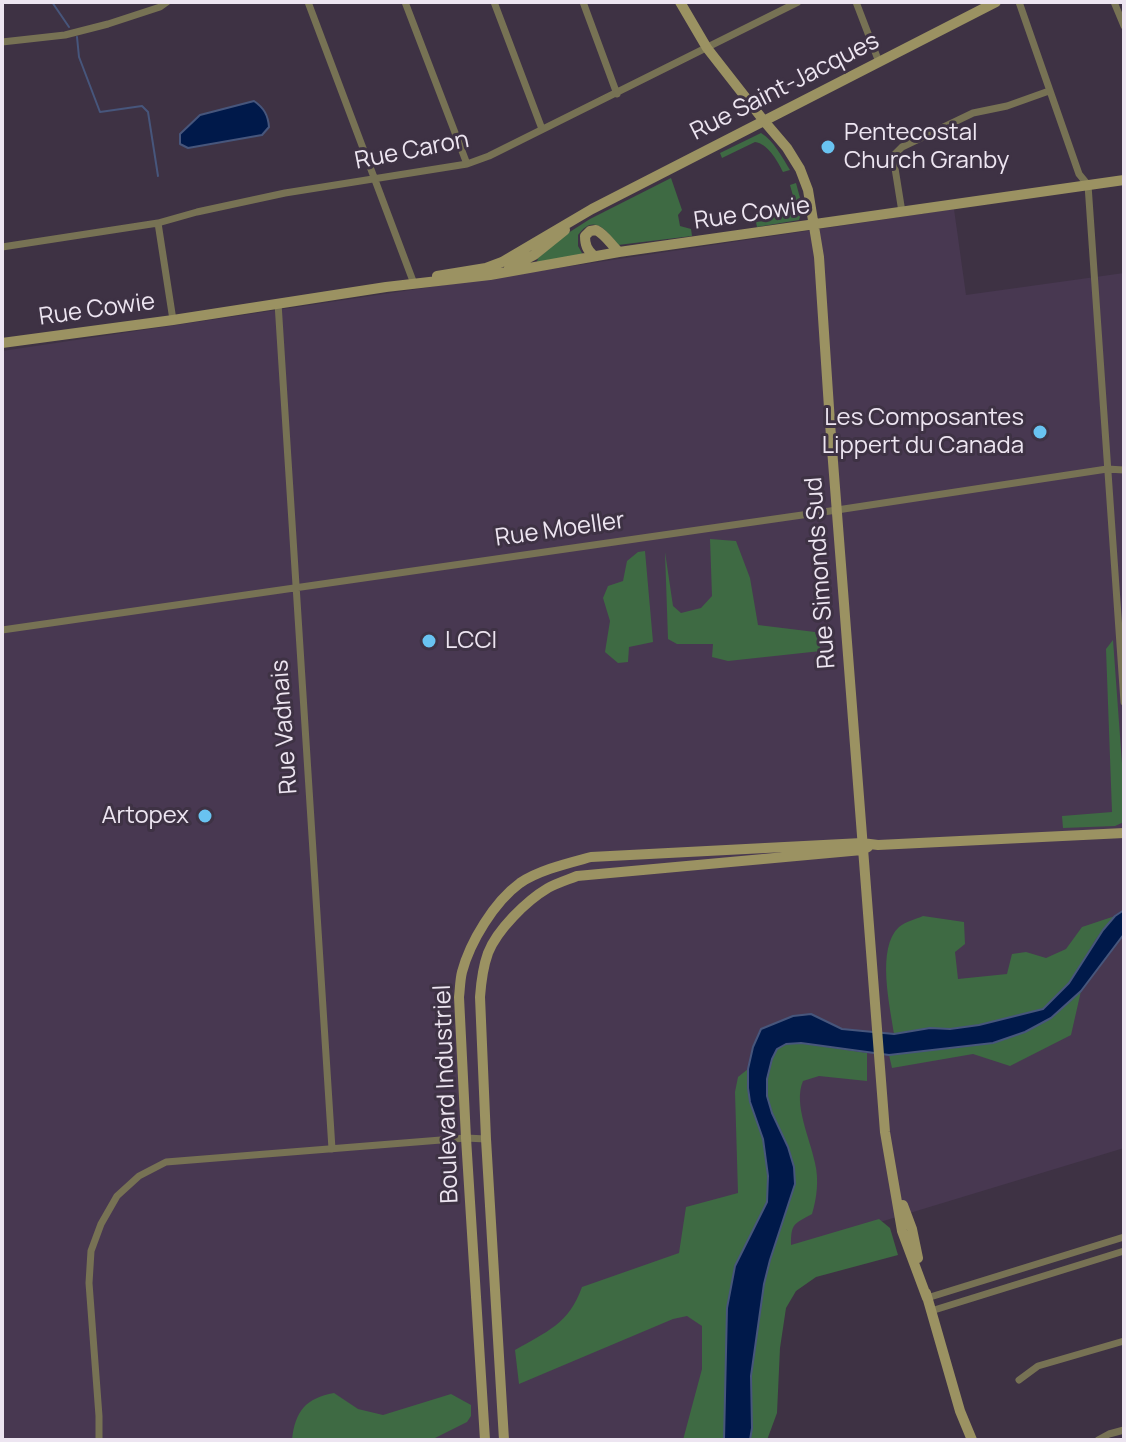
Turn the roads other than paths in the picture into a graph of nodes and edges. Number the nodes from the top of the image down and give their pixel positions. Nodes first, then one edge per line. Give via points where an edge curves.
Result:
1 (167, 2) edge
2 (308, 2) edge
3 (405, 2) edge
4 (494, 2) edge
5 (583, 2) edge
6 (680, 2) edge
7 (776, 2) edge
8 (798, 2) edge
9 (856, 2) edge
10 (996, 2) edge
11 (1019, 2) edge
12 (1114, 2) edge
13 (779, 11) junction
14 (1124, 26) edge
15 (2, 42) edge
16 (707, 48) junction
17 (879, 62) junction
18 (1049, 91) junction
19 (617, 94) junction
20 (764, 121) junction
21 (542, 129) junction
22 (467, 164) junction
23 (376, 180) junction
24 (1124, 180) edge
25 (1088, 185) junction
26 (592, 209) junction
27 (902, 212) junction
28 (158, 223) junction
29 (815, 225) junction
30 (2, 247) edge
31 (619, 252) junction
32 (594, 256) junction
33 (490, 275) junction
34 (413, 281) junction
35 (386, 287) junction
36 (278, 303) junction
37 (173, 320) junction
38 (2, 343) edge
39 (1107, 469) junction
40 (1124, 470) edge
41 (837, 510) junction
42 (296, 588) junction
43 (2, 630) edge
44 (1124, 702) edge
45 (1124, 833) edge
46 (866, 846) junction
47 (466, 1138) junction
48 (486, 1139) junction
49 (332, 1149) junction
50 (1124, 1237) edge
51 (1124, 1251) edge
52 (1025, 1267) junction
53 (1030, 1280) junction
54 (927, 1298) junction
55 (931, 1311) junction
56 (1124, 1341) edge
57 (1019, 1380) dead end
58 (1124, 1430) edge
59 (99, 1440) edge
60 (485, 1440) edge
61 (504, 1440) edge
62 (972, 1440) edge
63 (1098, 1440) edge

1 - 15 street via 65,35
2 - 23 street
3 - 22 street
4 - 21 street
5 - 19 street
6 - 16 street, Rue Simonds Sud
7 - 13 street
8 - 13 street, Rue Caron
9 - 17 street
10 - 17 street, Rue Saint-Jacques
11 - 18 street
12 - 14 street
13 - 16 street, Rue Caron
16 - 19 street, Rue Caron
16 - 20 street, Rue Simonds Sud
17 - 20 street, Rue Saint-Jacques
18 - 25 street via 1079,174
18 - 27 street via 973,113 902,147 894,162
19 - 21 street, Rue Caron
20 - 26 street, Rue Saint-Jacques
20 - 29 street, Rue Simonds Sud via 800,169
21 - 22 street, Rue Caron
22 - 23 street, Rue Caron
23 - 28 street, Rue Caron via 285,193
23 - 34 street
24 - 25 street, Rue Cowie
25 - 27 street, Rue Cowie
25 - 39 street
26 - 33 street, Rue Saint-Jacques via 534,255
26 - 34 street, Rue Saint-Jacques via 502,262
27 - 29 street, Rue Cowie
28 - 30 street, Rue Caron
28 - 37 street
29 - 31 street, Rue Cowie
29 - 41 street, Rue Simonds Sud
31 - 32 street, Rue Cowie
31 - 32 street via 596,230 585,236
32 - 33 street, Rue Cowie
33 - 35 street, Rue Cowie
34 - 35 street, Rue Cowie
35 - 36 street, Rue Cowie
36 - 37 street, Rue Cowie
36 - 42 street, Rue Vadnais
37 - 38 street, Rue Cowie
39 - 40 street, Rue Moeller
39 - 41 street, Rue Moeller
39 - 44 street
41 - 42 street, Rue Moeller
41 - 46 street, Rue Simonds Sud
42 - 43 street, Rue Moeller
42 - 49 street, Rue Vadnais
45 - 46 street, Boulevard Industriel
46 - 47 street, Boulevard Industriel via 591,857 519,884 491,913 461,974
46 - 48 street, Boulevard Industriel via 577,876 530,900 488,952 481,980
46 - 54 street, Rue Simonds Sud via 885,1132 902,1231
47 - 48 street
47 - 49 street
47 - 60 street, Boulevard Industriel
48 - 61 street, Boulevard Industriel
49 - 59 street via 166,1162 117,1196 91,1251
50 - 52 street
51 - 53 street
52 - 53 street
52 - 54 street
53 - 55 street
54 - 55 street, Rue Simonds Sud
55 - 62 street, Rue Simonds Sud
56 - 57 street via 1038,1366
58 - 63 street

